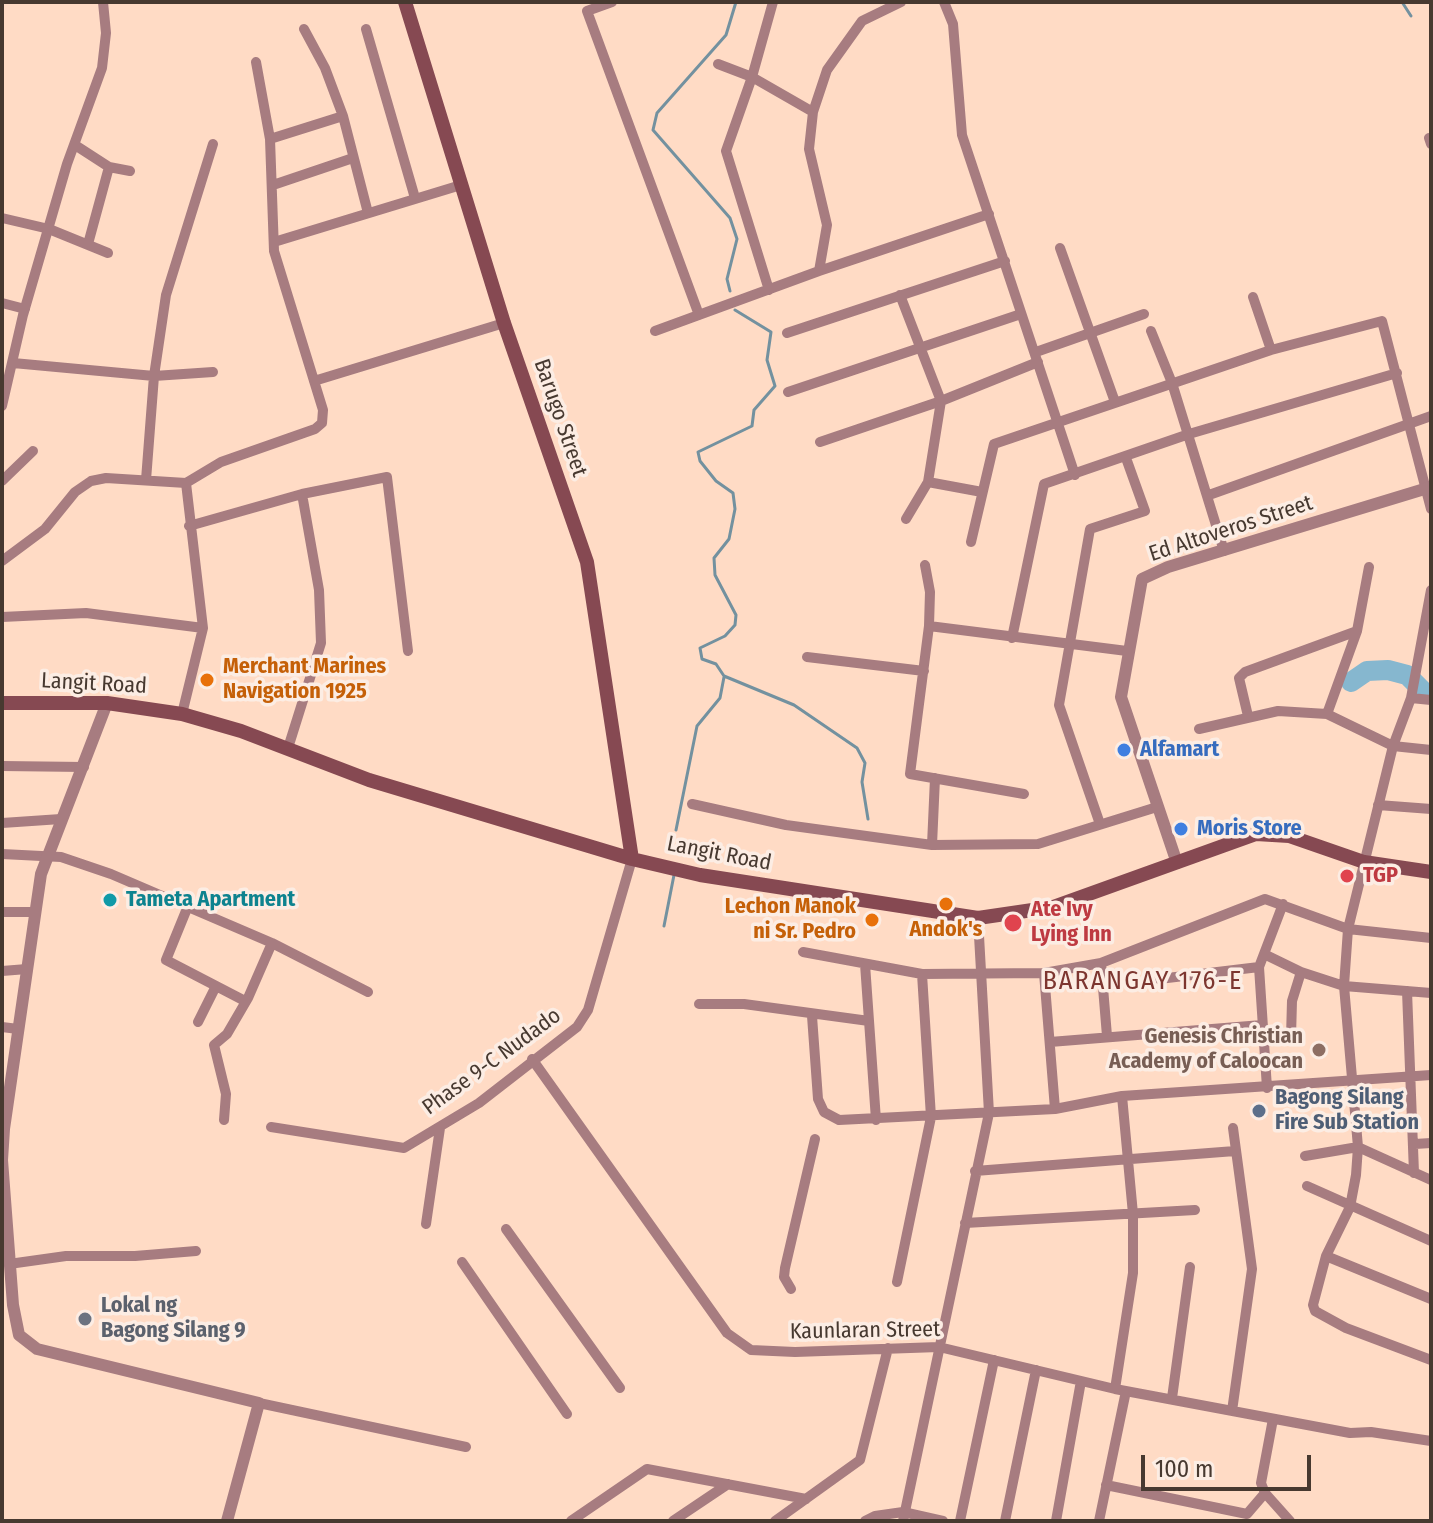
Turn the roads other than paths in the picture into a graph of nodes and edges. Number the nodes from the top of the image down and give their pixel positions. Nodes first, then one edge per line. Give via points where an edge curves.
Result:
1 (103, 2) edge
2 (405, 2) edge
3 (612, 2) edge
4 (773, 2) edge
5 (901, 2) edge
6 (944, 2) edge
7 (304, 29) dead end
8 (366, 29) dead end
9 (256, 62) dead end
10 (718, 64) dead end
11 (752, 77) junction
12 (813, 112) junction
13 (343, 116) junction
14 (270, 139) junction
15 (213, 144) dead end
16 (75, 145) junction
17 (353, 158) junction
18 (109, 167) junction
19 (130, 171) dead end
20 (273, 185) junction
21 (461, 185) junction
22 (415, 198) junction
23 (368, 213) junction
24 (989, 214) junction
25 (2, 218) edge
26 (49, 229) junction
27 (274, 242) junction
28 (88, 244) junction
29 (1060, 248) dead end
30 (108, 253) dead end
31 (1005, 261) junction
32 (819, 271) junction
33 (769, 290) junction
34 (900, 295) junction
35 (1253, 297) dead end
36 (2, 303) edge
37 (25, 309) junction
38 (1021, 314) junction
39 (1144, 314) dead end
40 (699, 315) junction
41 (504, 323) junction
42 (655, 331) dead end
43 (1151, 331) dead end
44 (1091, 332) junction
45 (787, 333) dead end
46 (919, 348) junction
47 (1271, 350) junction
48 (1037, 357) junction
49 (13, 363) junction
50 (213, 372) dead end
51 (1397, 373) junction
52 (154, 376) junction
53 (314, 381) junction
54 (1172, 383) junction
55 (788, 392) dead end
56 (941, 401) junction
57 (1115, 402) junction
58 (2, 406) edge
59 (1431, 416) edge
60 (1058, 420) junction
61 (1409, 424) junction
62 (1189, 434) junction
63 (820, 442) dead end
64 (33, 451) dead end
65 (1126, 458) junction
66 (1075, 475) junction
67 (146, 480) junction
68 (2, 481) edge
69 (928, 482) junction
70 (186, 483) junction
71 (1429, 488) edge
72 (982, 492) junction
73 (302, 494) junction
74 (1209, 495) junction
75 (1431, 509) edge
76 (906, 519) dead end
77 (189, 526) junction
78 (971, 542) dead end
79 (1224, 551) junction
80 (2, 561) edge
81 (925, 565) dead end
82 (1369, 567) dead end
83 (1431, 590) edge
84 (2, 617) edge
85 (929, 626) junction
86 (203, 628) junction
87 (1357, 631) junction
88 (1012, 638) junction
89 (1067, 645) junction
90 (408, 651) dead end
91 (1127, 651) junction
92 (807, 657) dead end
93 (924, 671) junction
94 (1411, 698) junction
95 (1431, 700) edge
96 (2, 703) edge
97 (107, 703) junction
98 (182, 714) junction
99 (1327, 714) junction
100 (1248, 716) junction
101 (1199, 729) dead end
102 (1393, 746) junction
103 (288, 748) junction
104 (1431, 750) edge
105 (2, 766) edge
106 (84, 767) junction
107 (935, 778) junction
108 (1024, 794) dead end
109 (692, 804) dead end
110 (1378, 805) junction
111 (1157, 807) junction
112 (1431, 809) edge
113 (61, 819) junction
114 (2, 823) edge
115 (1100, 824) junction
116 (932, 845) junction
117 (2, 854) edge
118 (46, 855) junction
119 (632, 859) junction
120 (1364, 862) junction
121 (1177, 863) junction
122 (1431, 872) edge
123 (1283, 904) junction
124 (188, 906) junction
125 (2, 912) edge
126 (35, 912) junction
127 (978, 918) junction
128 (1348, 929) junction
129 (1431, 938) edge
130 (272, 943) junction
131 (803, 952) dead end
132 (1264, 954) junction
133 (1101, 963) junction
134 (865, 964) junction
135 (1259, 967) junction
136 (27, 969) junction
137 (2, 971) edge
138 (1301, 972) junction
139 (1044, 973) junction
140 (922, 974) junction
141 (982, 976) junction
142 (1159, 979) dead end
143 (216, 986) junction
144 (1344, 986) junction
145 (1407, 991) junction
146 (368, 992) dead end
147 (1431, 993) edge
148 (245, 1001) junction
149 (699, 1004) dead end
150 (812, 1016) junction
151 (869, 1021) junction
152 (198, 1022) dead end
153 (1262, 1025) junction
154 (2, 1027) edge
155 (18, 1029) junction
156 (1107, 1036) junction
157 (1291, 1037) dead end
158 (1050, 1042) junction
159 (532, 1059) junction
160 (1431, 1075) edge
161 (1412, 1076) junction
162 (1350, 1081) junction
163 (1267, 1088) junction
164 (6, 1091) edge
165 (1122, 1096) junction
166 (1055, 1109) junction
167 (989, 1113) junction
168 (931, 1117) junction
169 (224, 1120) dead end
170 (876, 1120) junction
171 (271, 1127) dead end
172 (440, 1128) junction
173 (1233, 1128) dead end
174 (815, 1139) dead end
175 (1431, 1143) edge
176 (1415, 1144) junction
177 (1358, 1147) junction
178 (1235, 1151) junction
179 (1305, 1156) dead end
180 (1127, 1160) junction
181 (975, 1171) junction
182 (1414, 1173) junction
183 (1431, 1180) edge
184 (1307, 1186) dead end
185 (1350, 1207) junction
186 (1195, 1210) dead end
187 (1133, 1214) junction
188 (965, 1223) junction
189 (426, 1224) dead end
190 (506, 1229) dead end
191 (1431, 1241) edge
192 (196, 1251) dead end
193 (1326, 1256) junction
194 (462, 1262) dead end
195 (9, 1264) junction
196 (1190, 1267) dead end
197 (897, 1282) dead end
198 (791, 1289) dead end
199 (1431, 1299) edge
200 (939, 1347) junction
201 (888, 1348) junction
202 (994, 1360) junction
203 (1431, 1360) edge
204 (1036, 1370) junction
205 (1081, 1381) junction
206 (620, 1388) dead end
207 (1120, 1390) junction
208 (1172, 1398) junction
209 (259, 1403) junction
210 (1232, 1411) junction
211 (567, 1414) dead end
212 (1273, 1419) junction
213 (1431, 1441) edge
214 (466, 1447) dead end
215 (728, 1484) junction
216 (1106, 1485) junction
217 (1265, 1493) junction
218 (806, 1499) junction
219 (903, 1517) edge
220 (227, 1521) edge
221 (571, 1521) edge
222 (673, 1521) edge
223 (775, 1521) edge
224 (865, 1521) edge
225 (943, 1521) edge
226 (960, 1521) edge
227 (1005, 1521) edge
228 (1056, 1521) edge
229 (1099, 1521) edge
230 (1290, 1521) edge

1 - 16 street via 106,50
2 - 21 main road, Barugo Street
3 - 40 street via 587,11
4 - 11 street
5 - 12 street via 862,21 827,70
6 - 24 street via 953,24 962,135
7 - 13 street
8 - 22 street
9 - 14 street
10 - 11 street
11 - 12 street
11 - 33 street via 726,151
12 - 32 street via 809,149 827,225
13 - 14 street
13 - 17 street
14 - 20 street
15 - 52 street via 166,295
16 - 18 street
16 - 26 street
17 - 20 street
17 - 23 street
18 - 19 street
18 - 28 street
20 - 27 street
21 - 22 street
21 - 41 main road, Barugo Street
22 - 23 street
23 - 27 street
24 - 31 street
24 - 32 street
25 - 26 street
26 - 28 street
26 - 37 street
27 - 53 street
28 - 30 street
29 - 44 street
31 - 34 street
31 - 38 street
32 - 33 street
33 - 40 street
34 - 45 street
34 - 46 street
35 - 47 street
36 - 37 street
37 - 49 street
38 - 46 street
38 - 48 street
39 - 44 street
40 - 42 street
41 - 53 street
41 - 119 main road, Barugo Street via 587,562
43 - 54 street
44 - 48 street
44 - 57 street
46 - 55 street
46 - 56 street
47 - 51 street via 1382,321
47 - 54 street
48 - 56 street
48 - 60 street
49 - 52 street
49 - 58 street
50 - 52 street
51 - 61 street
51 - 62 street
52 - 67 street
53 - 70 street via 324,415 318,426 221,462
54 - 57 street
54 - 62 street
56 - 63 street
56 - 69 street
57 - 60 street
59 - 61 street
60 - 66 street
60 - 72 street via 994,444
61 - 71 street
61 - 74 street
62 - 65 street
62 - 74 street
64 - 68 street
65 - 66 street
65 - 89 street via 1145,511 1090,529
66 - 88 street via 1044,484
67 - 70 street
67 - 80 street via 106,478 85,484 45,529
69 - 72 street
69 - 76 street
70 - 77 street
71 - 75 street
71 - 79 street, Ed Altoveros Street
72 - 78 street
73 - 77 street
73 - 90 street via 387,477
73 - 103 street via 319,590 321,643
74 - 79 street
77 - 86 street
79 - 91 street, Ed Altoveros Street via 1142,579
81 - 85 street
82 - 87 street
83 - 94 street
84 - 86 street via 86,613
85 - 88 street
85 - 93 street
86 - 98 street
87 - 99 street
87 - 100 street via 1245,672 1239,678
88 - 89 street
89 - 91 street
89 - 115 street via 1059,705
91 - 111 street, Ed Altoveros Street via 1121,697
92 - 93 street
93 - 107 street via 910,774
94 - 95 street
94 - 102 street
96 - 97 main road, Langit Road
97 - 98 main road, Langit Road
97 - 106 street
98 - 103 main road, Langit Road
99 - 100 street via 1278,711
99 - 102 street
100 - 101 street
102 - 104 street
102 - 110 street
103 - 119 main road, Langit Road via 369,780
105 - 106 street
106 - 113 street
107 - 108 street
107 - 116 street
109 - 116 street via 786,825
110 - 112 street
110 - 120 street
111 - 115 street
111 - 121 street, Ed Altoveros Street
113 - 114 street
113 - 118 street
115 - 116 street via 1038,844
117 - 118 street
118 - 124 street via 82,863
118 - 126 street
119 - 127 main road, Langit Road via 700,875
119 - 159 street, Phase 9-C Nudado via 588,1010 577,1027
120 - 121 main road, Langit Road via 1272,832
120 - 122 main road, Langit Road
120 - 128 street
121 - 127 main road, Langit Road via 1053,907
123 - 128 street
123 - 132 street
123 - 133 street via 1265,899
124 - 130 street
124 - 143 street via 166,960
125 - 126 street
126 - 136 street
127 - 141 street
128 - 129 street
128 - 144 street
130 - 146 street
130 - 148 street
131 - 134 street
132 - 135 street
132 - 138 street
133 - 139 street
133 - 156 street
134 - 140 street
134 - 151 street
135 - 142 street
135 - 153 street
136 - 137 street
136 - 155 street
138 - 144 street
138 - 157 street via 1292,1001
139 - 141 street
139 - 158 street
140 - 141 street
140 - 168 street
141 - 167 street
143 - 148 street
143 - 152 street
144 - 145 street
144 - 162 street
145 - 147 street
145 - 161 street
148 - 169 street via 227,1034 214,1045 226,1094
149 - 150 street via 744,1004
150 - 151 street
150 - 170 street via 821,1109 839,1120
151 - 170 street
153 - 156 street
153 - 163 street
154 - 155 street
155 - 164 street
156 - 158 street
158 - 166 street
159 - 172 street, Phase 9-C Nudado
159 - 201 street, Kaunlaran Street via 737,1343 766,1352
160 - 161 street
161 - 162 street
161 - 176 street
162 - 163 street
162 - 177 street
163 - 165 street
164 - 195 street via 2,1160
165 - 166 street
165 - 180 street
166 - 167 street
167 - 168 street
167 - 181 street
168 - 170 street
168 - 197 street
171 - 172 street, Phase 9-C Nudado via 404,1148
172 - 189 street
173 - 178 street
174 - 198 street via 785,1268
175 - 176 street
176 - 182 street
177 - 179 street
177 - 182 street
177 - 185 street
178 - 180 street
178 - 210 street via 1252,1269
180 - 181 street
180 - 187 street
181 - 188 street
182 - 183 street
184 - 185 street
185 - 191 street
185 - 193 street
186 - 187 street
187 - 188 street
187 - 207 street via 1133,1273
188 - 200 street
190 - 206 street
192 - 195 street via 66,1256
193 - 199 street
193 - 203 street via 1315,1311
194 - 211 street
195 - 209 street via 19,1335 37,1349
196 - 208 street
200 - 201 street, Kaunlaran Street
200 - 202 street, Kaunlaran Street
200 - 219 street
201 - 218 street via 865,1452
202 - 204 street, Kaunlaran Street
202 - 226 street
204 - 205 street, Kaunlaran Street
204 - 227 street
205 - 207 street, Kaunlaran Street
205 - 228 street
207 - 208 street, Kaunlaran Street
207 - 216 street
208 - 210 street, Kaunlaran Street
209 - 214 street
209 - 220 street
210 - 212 street, Kaunlaran Street
212 - 213 street, Kaunlaran Street
212 - 217 street via 1262,1475
215 - 218 street
215 - 221 street via 647,1469
215 - 222 street
216 - 217 street via 1247,1514
216 - 229 street
217 - 230 street
218 - 223 street
219 - 224 street
219 - 225 street

